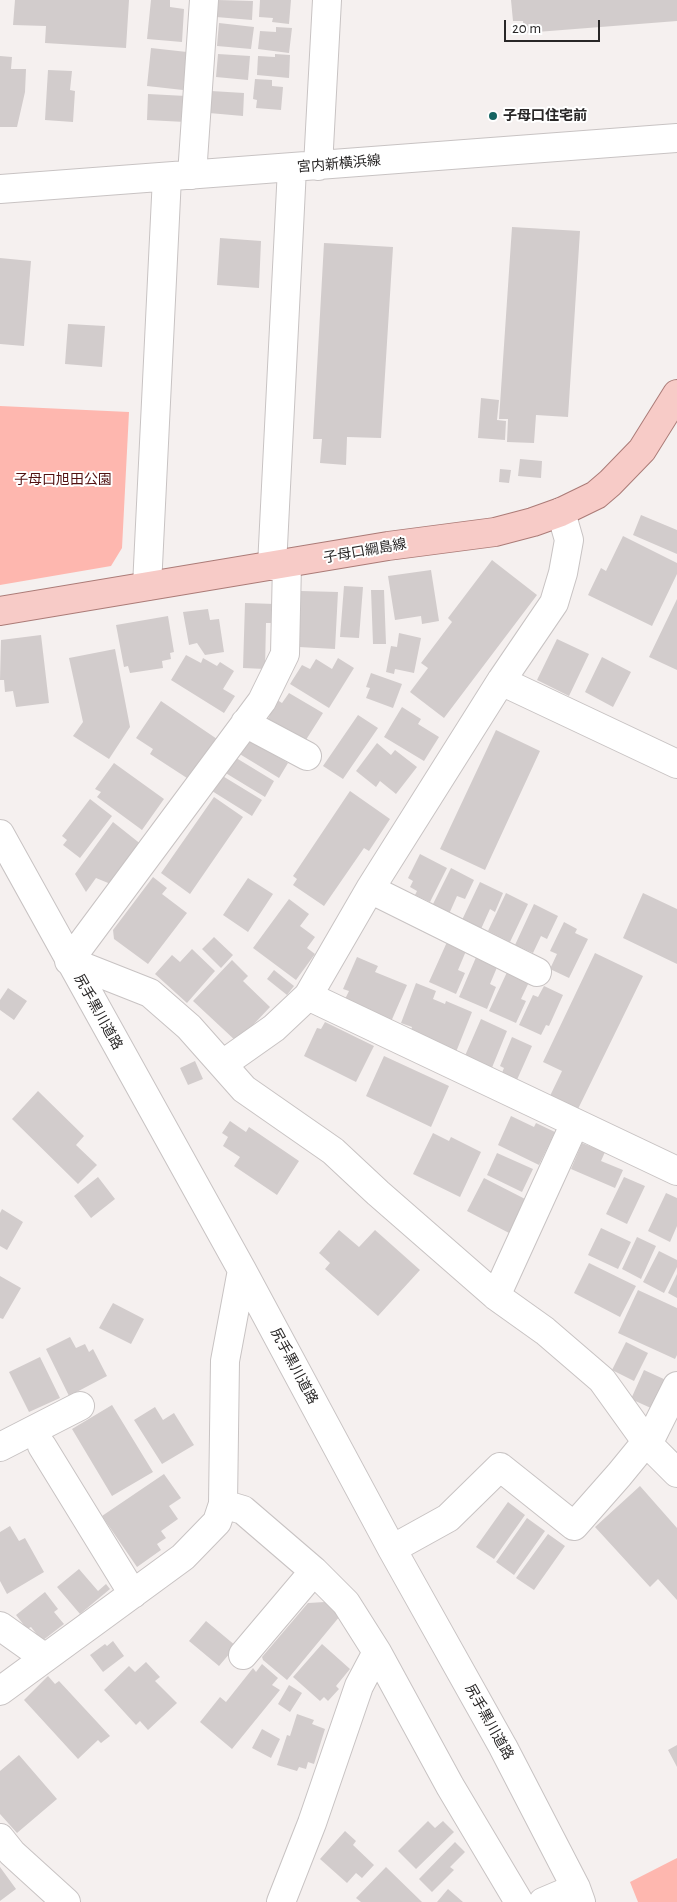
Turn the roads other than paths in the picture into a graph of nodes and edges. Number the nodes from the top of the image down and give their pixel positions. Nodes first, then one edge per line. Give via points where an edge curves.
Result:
1 (204, 0) edge
2 (326, 0) edge
3 (677, 138) edge
4 (305, 167) junction
5 (180, 176) junction
6 (0, 189) edge
7 (677, 394) edge
8 (561, 512) junction
9 (279, 565) junction
10 (148, 586) junction
11 (0, 611) edge
12 (501, 681) junction
13 (245, 723) junction
14 (307, 756) dead end
15 (677, 764) edge
16 (0, 834) edge
17 (370, 889) junction
18 (69, 960) junction
19 (538, 972) dead end
20 (308, 996) junction
21 (223, 1064) junction
22 (575, 1123) junction
23 (677, 1171) edge
24 (242, 1270) junction
25 (496, 1296) junction
26 (677, 1386) edge
27 (80, 1406) dead end
28 (647, 1443) junction
29 (42, 1446) dead end
30 (0, 1447) edge
31 (677, 1473) edge
32 (223, 1504) junction
33 (392, 1549) junction
34 (314, 1571) junction
35 (133, 1594) junction
36 (0, 1626) edge
37 (377, 1652) junction
38 (243, 1655) dead end
39 (44, 1658) junction
40 (0, 1691) edge
41 (0, 1838) edge
42 (578, 1895) edge
43 (66, 1902) edge
44 (281, 1902) edge
45 (519, 1902) edge
46 (543, 1902) edge

1 - 5 street
2 - 4 street
3 - 4 street, 宮内新横浜線
4 - 5 street, 宮内新横浜線
4 - 9 street
5 - 6 street, 宮内新横浜線
5 - 10 street
7 - 8 main road, 子母口綱島線 via 642,450 625,468 596,495
8 - 9 main road, 子母口綱島線 via 495,532
8 - 12 street via 569,540 554,603
9 - 10 main road, 子母口綱島線
9 - 13 street via 285,654 262,701
10 - 11 main road, 子母口綱島線
12 - 15 street
12 - 17 street
13 - 14 street
13 - 18 street
16 - 18 street, 尻手黒川道路
17 - 19 street
17 - 20 street
18 - 21 street via 150,993 189,1027
18 - 24 street, 尻手黒川道路
20 - 21 street via 274,1028
20 - 22 street
21 - 25 street via 244,1089 333,1151
22 - 23 street
22 - 25 street
24 - 32 street via 225,1361
24 - 33 street, 尻手黒川道路
25 - 28 street via 545,1331 602,1380
26 - 28 street
27 - 30 street
28 - 31 street
28 - 33 street via 574,1526 500,1468 448,1518
29 - 35 street
32 - 34 street via 243,1510
32 - 35 street via 217,1522 183,1557
33 - 42 street, 尻手黒川道路 via 503,1747
34 - 37 street via 346,1603
34 - 38 street
35 - 39 street
36 - 39 street
37 - 44 street via 359,1686
37 - 45 street via 450,1786
39 - 40 street
41 - 43 street
42 - 46 street

